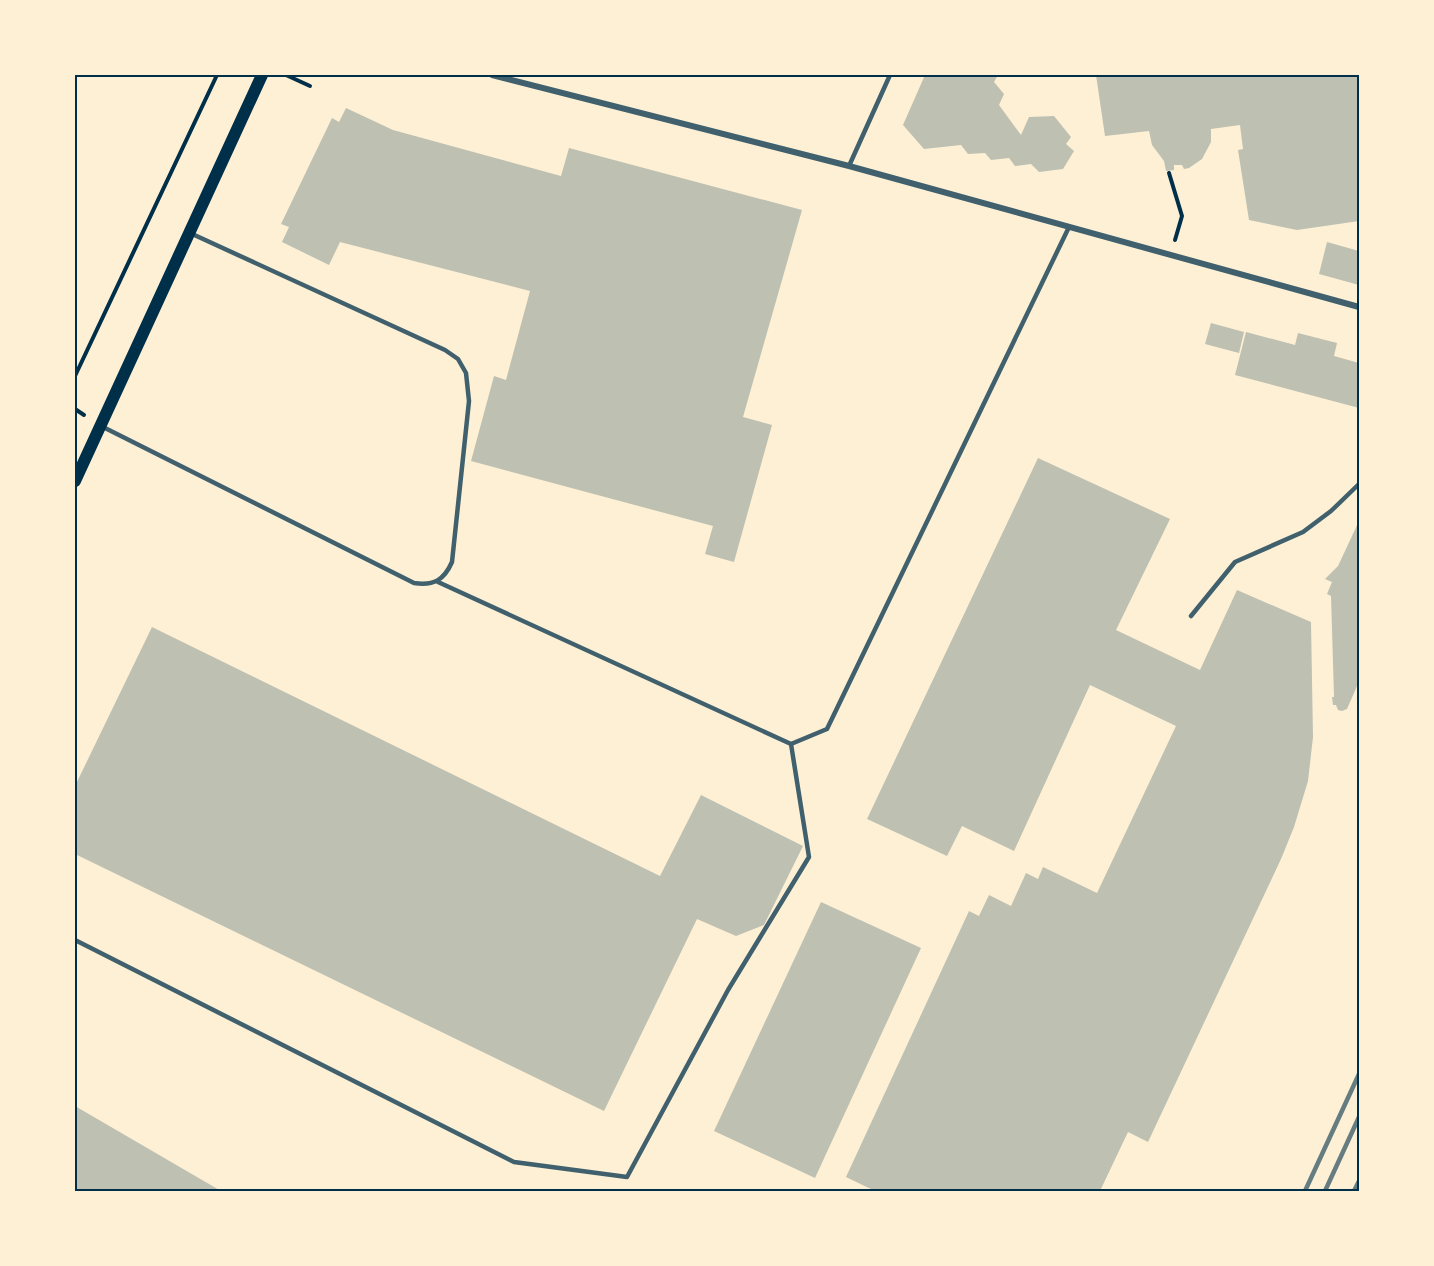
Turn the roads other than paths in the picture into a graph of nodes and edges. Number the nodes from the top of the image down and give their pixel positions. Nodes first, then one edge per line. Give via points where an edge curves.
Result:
1 (262, 75) edge
2 (492, 75) edge
3 (890, 75) edge
4 (849, 166) junction
5 (1069, 227) junction
6 (189, 232) junction
7 (1359, 307) edge
8 (101, 426) junction
9 (80, 458) edge
10 (75, 482) edge
11 (1359, 484) edge
12 (438, 582) junction
13 (1191, 616) dead end
14 (791, 744) junction
15 (75, 940) edge

1 - 6 main road
2 - 4 street
3 - 4 lane
4 - 5 street
5 - 7 street
5 - 14 lane via 827,729
6 - 8 main road
6 - 12 lane via 458,359 466,373 469,401 452,562
8 - 9 main road
8 - 12 lane via 414,583
9 - 10 main road
11 - 13 lane via 1303,532 1235,562
12 - 14 lane
14 - 15 lane via 809,857 728,990 627,1177 514,1162

